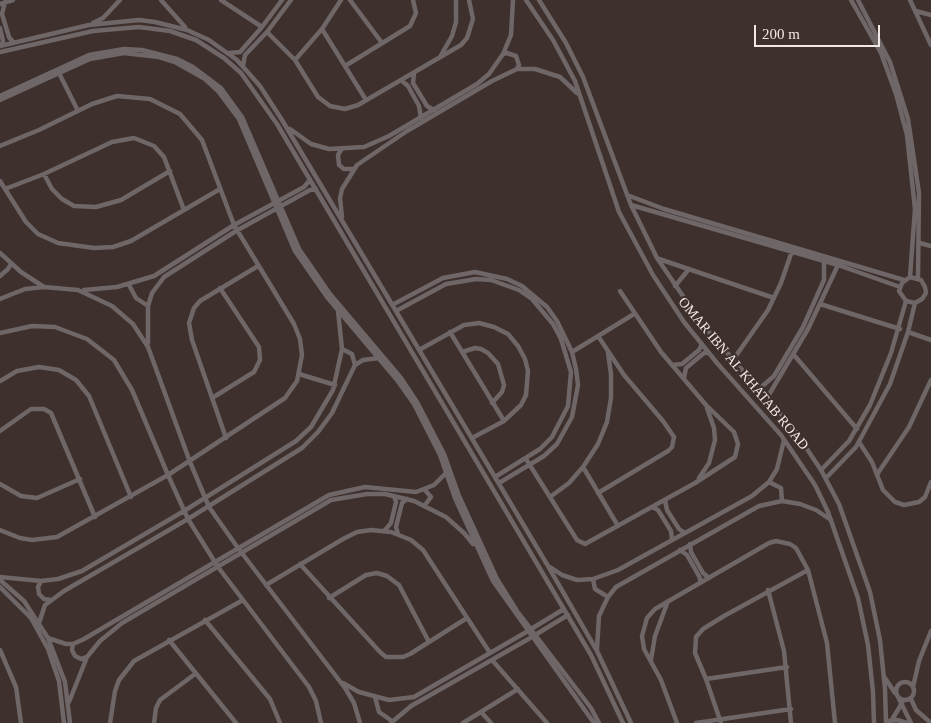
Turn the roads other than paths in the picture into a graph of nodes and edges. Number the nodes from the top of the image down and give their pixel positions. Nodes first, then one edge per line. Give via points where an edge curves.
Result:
1 (13, 0) edge
2 (120, 0) edge
3 (161, 0) edge
4 (222, 0) edge
5 (234, 0) edge
6 (282, 0) edge
7 (291, 0) edge
8 (341, 0) edge
9 (350, 0) edge
10 (414, 0) edge
11 (456, 0) edge
12 (469, 0) edge
13 (513, 0) edge
14 (526, 0) edge
15 (539, 0) edge
16 (851, 0) edge
17 (858, 0) edge
18 (910, 0) edge
19 (2, 3) edge
20 (230, 6) junction
21 (916, 11) junction
22 (931, 15) edge
23 (89, 25) junction
24 (262, 27) junction
25 (0, 28) edge
26 (924, 28) junction
27 (322, 29) junction
28 (188, 30) junction
29 (267, 32) junction
30 (13, 42) junction
31 (382, 43) junction
32 (931, 45) edge
33 (0, 46) edge
34 (0, 52) edge
35 (228, 52) junction
36 (503, 54) junction
37 (295, 60) junction
38 (438, 60) junction
39 (345, 66) junction
40 (243, 67) junction
41 (517, 69) junction
42 (59, 73) junction
43 (414, 73) junction
44 (400, 80) junction
45 (0, 96) edge
46 (580, 96) junction
47 (0, 100) edge
48 (366, 100) junction
49 (434, 110) junction
50 (78, 111) junction
51 (421, 118) junction
52 (282, 120) junction
53 (0, 146) edge
54 (341, 150) junction
55 (354, 168) junction
56 (170, 171) junction
57 (44, 174) junction
58 (0, 180) edge
59 (310, 180) junction
60 (5, 189) junction
61 (220, 189) junction
62 (316, 190) junction
63 (627, 196) junction
64 (275, 203) junction
65 (631, 206) junction
66 (278, 208) junction
67 (184, 210) junction
68 (344, 224) junction
69 (234, 226) junction
70 (236, 231) junction
71 (920, 243) junction
72 (931, 246) edge
73 (792, 251) junction
74 (0, 253) edge
75 (657, 258) junction
76 (824, 261) junction
77 (10, 264) junction
78 (838, 265) junction
79 (258, 266) junction
80 (689, 269) junction
81 (0, 276) edge
82 (910, 277) junction
83 (918, 278) junction
84 (904, 280) junction
85 (129, 284) junction
86 (675, 286) junction
87 (44, 287) junction
88 (900, 287) junction
89 (925, 287) junction
90 (220, 288) junction
91 (931, 289) edge
92 (78, 290) junction
93 (620, 291) dead end
94 (924, 296) junction
95 (774, 298) junction
96 (931, 298) edge
97 (0, 299) edge
98 (906, 301) junction
99 (915, 303) junction
100 (820, 304) junction
101 (392, 305) junction
102 (148, 306) junction
103 (338, 310) junction
104 (396, 311) junction
105 (634, 314) junction
106 (900, 328) junction
107 (450, 332) junction
108 (908, 332) junction
109 (0, 333) edge
110 (598, 336) junction
111 (931, 340) edge
112 (702, 344) junction
113 (148, 347) junction
114 (342, 349) junction
115 (419, 350) junction
116 (607, 350) junction
117 (462, 352) junction
118 (572, 352) junction
119 (708, 353) junction
120 (794, 355) junction
121 (379, 358) junction
122 (733, 360) junction
123 (355, 365) junction
124 (672, 365) junction
125 (299, 374) junction
126 (684, 378) junction
127 (931, 380) edge
128 (0, 381) edge
129 (335, 385) junction
130 (759, 389) junction
131 (212, 398) junction
132 (767, 398) junction
133 (492, 403) junction
134 (706, 405) junction
135 (504, 421) junction
136 (857, 429) junction
137 (0, 431) edge
138 (226, 438) junction
139 (472, 438) junction
140 (784, 440) junction
141 (859, 442) junction
142 (526, 459) junction
143 (190, 462) junction
144 (530, 466) junction
145 (583, 467) junction
146 (821, 470) junction
147 (447, 472) junction
148 (878, 473) junction
149 (168, 476) junction
150 (495, 477) junction
151 (826, 478) junction
152 (80, 479) junction
153 (769, 482) junction
154 (931, 482) edge
155 (695, 483) junction
156 (0, 484) edge
157 (499, 484) junction
158 (425, 490) junction
159 (598, 493) junction
160 (394, 496) junction
161 (131, 497) junction
162 (550, 497) junction
163 (205, 499) junction
164 (407, 499) junction
165 (665, 500) junction
166 (782, 501) junction
167 (425, 505) junction
168 (209, 506) junction
169 (652, 507) junction
170 (184, 511) junction
171 (95, 517) junction
172 (188, 519) junction
173 (832, 520) junction
174 (618, 526) junction
175 (0, 530) edge
176 (385, 530) junction
177 (685, 533) junction
178 (398, 534) junction
179 (672, 540) junction
180 (690, 544) junction
181 (238, 548) junction
182 (680, 550) junction
183 (479, 552) junction
184 (241, 553) junction
185 (214, 562) junction
186 (300, 564) junction
187 (548, 566) junction
188 (218, 567) junction
189 (808, 570) junction
190 (709, 578) junction
191 (0, 579) edge
192 (593, 580) junction
193 (41, 581) junction
194 (700, 583) junction
195 (266, 585) junction
196 (0, 587) edge
197 (768, 590) junction
198 (608, 597) junction
199 (329, 598) junction
200 (51, 600) junction
201 (243, 600) junction
202 (668, 601) junction
203 (564, 609) junction
204 (515, 611) junction
205 (568, 615) junction
206 (467, 618) junction
207 (205, 620) junction
208 (40, 622) junction
209 (529, 630) junction
210 (931, 631) edge
211 (534, 636) junction
212 (48, 638) junction
213 (169, 640) junction
214 (430, 642) junction
215 (73, 644) junction
216 (542, 646) junction
217 (0, 650) edge
218 (597, 651) junction
219 (490, 652) junction
220 (87, 658) junction
221 (492, 660) junction
222 (651, 661) junction
223 (787, 667) junction
224 (333, 673) junction
225 (196, 674) junction
226 (884, 675) junction
227 (706, 679) junction
228 (913, 687) junction
229 (518, 689) junction
230 (896, 693) junction
231 (375, 697) junction
232 (911, 699) junction
233 (901, 701) junction
234 (69, 702) junction
235 (791, 709) junction
236 (481, 712) junction
237 (720, 721) edge
238 (391, 722) edge
239 (676, 722) edge
240 (836, 722) edge
241 (873, 722) edge
242 (891, 722) edge
243 (21, 723) edge
244 (64, 723) edge
245 (70, 723) edge
246 (110, 723) edge
247 (154, 723) edge
248 (236, 723) edge
249 (280, 723) edge
250 (321, 723) edge
251 (360, 723) edge
252 (463, 723) edge
253 (491, 723) edge
254 (547, 723) edge
255 (594, 723) edge
256 (599, 723) edge
257 (623, 723) edge
258 (631, 723) edge
259 (696, 723) edge
260 (791, 723) edge
261 (886, 723) edge
262 (909, 723) edge
263 (931, 723) edge

1 - 19 street
2 - 23 street via 103,18
3 - 28 street
4 - 20 street
5 - 20 street
6 - 24 street
7 - 29 street
8 - 27 street
9 - 31 street
10 - 31 street via 414,20 410,26
11 - 38 street via 452,36
12 - 38 street via 473,20 467,38
13 - 36 street via 514,20
14 - 46 street, OMAR IBN AL KHATAB ROAD via 566,62
15 - 63 street, OMAR IBN AL KHATAB ROAD via 583,78
16 - 82 street via 881,53 907,135 915,209
17 - 71 street via 890,62 908,119 918,176
18 - 21 street
19 - 30 street via 2,14
20 - 24 street
21 - 22 street
21 - 26 street
22 - 26 street
23 - 28 street via 139,20
23 - 30 street
24 - 35 street via 240,52
25 - 33 street via 3,41
26 - 32 street
27 - 37 street
27 - 39 street
28 - 35 street
29 - 37 street
29 - 40 street via 245,55
30 - 33 street
31 - 39 street
34 - 59 street via 55,38 123,27 155,28 185,36 215,51 241,73 262,100
35 - 40 street
36 - 41 street via 516,56
36 - 49 street via 489,74 477,84
37 - 48 street via 324,103 345,109
38 - 43 street
39 - 48 street
40 - 52 street
41 - 46 street via 552,73 567,82
41 - 55 street via 408,131
42 - 47 street
42 - 50 street
42 - 64 street via 90,59 124,53 158,57 191,70 218,91 239,119
43 - 44 street
43 - 49 street via 413,83 427,106
44 - 48 street
44 - 51 street via 408,86 419,106
45 - 64 street via 72,61 106,51 142,50 177,59 208,76 233,102 250,133
46 - 112 street, OMAR IBN AL KHATAB ROAD via 619,212 668,300
49 - 51 street
50 - 53 street
50 - 61 street via 106,99 128,96 150,99 170,107 189,122 202,140
51 - 54 street via 364,147
52 - 54 street via 311,144
52 - 68 street
54 - 55 street via 339,165 349,170
55 - 68 street via 340,198
56 - 57 street via 154,146 126,138
56 - 57 street via 121,200 96,208 74,206 62,199
56 - 67 street
57 - 60 street
58 - 60 street
59 - 62 street
59 - 64 street
60 - 67 street via 26,222 38,234 51,241 82,248 125,244
61 - 67 street
61 - 69 street
62 - 66 street via 310,190
62 - 203 street
63 - 65 street, OMAR IBN AL KHATAB ROAD
63 - 84 street
64 - 66 street
64 - 69 street
65 - 73 street
65 - 75 street, OMAR IBN AL KHATAB ROAD
66 - 70 street
66 - 103 street via 295,251
66 - 204 street via 313,272 417,402 444,454 486,559
68 - 101 street
69 - 70 street
69 - 85 street via 160,272
70 - 79 street
70 - 102 street via 164,277 152,293
71 - 72 street
71 - 83 street
73 - 76 street
73 - 95 street
74 - 77 street
75 - 80 street
75 - 86 street, OMAR IBN AL KHATAB ROAD
76 - 78 street
76 - 130 street via 824,280 803,326 774,376
77 - 81 street
77 - 87 street
78 - 88 street
78 - 100 street
79 - 90 street
79 - 125 street via 298,331 302,355
80 - 86 street
80 - 95 street
82 - 83 street
82 - 84 street
83 - 89 street
84 - 88 street
85 - 92 street
85 - 102 street via 136,298
86 - 122 street, OMAR IBN AL KHATAB ROAD
87 - 92 street
87 - 97 street via 24,289
88 - 98 street via 900,295
89 - 91 street
89 - 94 street
90 - 131 street via 200,301 189,323
90 - 131 street via 259,348 260,360 254,372
92 - 113 street via 96,296 119,311 133,324
93 - 105 street
94 - 96 street
94 - 99 street
95 - 122 street
98 - 99 street
98 - 106 street
99 - 108 street
100 - 106 street
100 - 120 street
101 - 104 street
101 - 118 street via 444,278 476,272 492,274 522,286 541,301 557,321
102 - 113 street
103 - 114 street
103 - 121 street
104 - 115 street
104 - 142 street via 446,284 476,278 519,290 542,310 561,339 571,372 571,390 562,422 546,443
105 - 110 street
105 - 124 street
106 - 136 street via 882,380
107 - 115 street
107 - 117 street
107 - 135 street via 464,325 487,325 508,334 518,346 525,359 528,383 521,406
108 - 111 street
108 - 141 street via 890,384
109 - 149 street via 32,326 55,327 87,339 106,352 127,379
110 - 116 street
110 - 118 street
112 - 119 street, OMAR IBN AL KHATAB ROAD
112 - 124 street via 682,364
113 - 143 street
114 - 123 street via 352,354
114 - 129 street
115 - 139 street
116 - 145 street via 611,390 606,422 598,444
116 - 159 street via 672,432 674,442 668,451
117 - 133 street
117 - 133 street via 481,349 498,364 504,385
118 - 144 street via 578,385 572,418 557,444
119 - 126 street via 686,368
119 - 140 street, OMAR IBN AL KHATAB ROAD
120 - 132 street
120 - 136 street
121 - 123 street via 363,360
121 - 147 street via 414,404
122 - 130 street, OMAR IBN AL KHATAB ROAD
123 - 168 street via 332,413 302,448
124 - 126 street
125 - 129 street
125 - 138 street via 280,402
126 - 134 street
127 - 148 street via 909,427
128 - 161 street via 17,371 39,367 59,370 76,380 89,396
129 - 163 street via 323,409 296,441
130 - 132 street, OMAR IBN AL KHATAB ROAD
131 - 138 street
132 - 146 street, OMAR IBN AL KHATAB ROAD via 793,428
133 - 135 street
134 - 155 street via 714,428 713,452
134 - 155 street via 734,432 738,451 730,462
135 - 139 street
136 - 146 street
137 - 152 street via 31,409 48,410 54,416
138 - 143 street
139 - 150 street
140 - 153 street via 777,469
140 - 173 street, OMAR IBN AL KHATAB ROAD via 815,485
141 - 148 street
141 - 151 street via 847,459
142 - 144 street
142 - 150 street
143 - 149 street
143 - 163 street
144 - 157 street
144 - 162 street
145 - 159 street
145 - 162 street
146 - 151 street, OMAR IBN AL KHATAB ROAD
147 - 158 street via 434,486
147 - 183 street
148 - 154 street via 888,497 904,505 919,502
149 - 161 street
149 - 170 street
150 - 157 street
151 - 226 street, OMAR IBN AL KHATAB ROAD via 851,533 870,592
152 - 156 street via 37,498 21,496
152 - 171 street
153 - 166 street via 781,488
153 - 177 street via 752,496
155 - 165 street
157 - 187 street
158 - 167 street via 431,498
158 - 181 street via 366,487 329,495
159 - 174 street
160 - 164 street
160 - 176 street via 396,502 391,523
160 - 184 street via 367,494 332,500
161 - 171 street
162 - 174 street via 582,544
163 - 168 street
163 - 170 street
164 - 167 street
164 - 178 street via 402,503 396,526
165 - 169 street
165 - 177 street via 666,510 679,530
166 - 173 street via 808,507
166 - 180 street via 758,506
167 - 183 street via 458,527
168 - 172 street
168 - 181 street
169 - 174 street
169 - 179 street via 658,510 671,530
170 - 172 street
170 - 193 street via 82,571
171 - 175 street via 68,533 45,540 20,538
172 - 185 street
172 - 200 street
173 - 241 street, OMAR IBN AL KHATAB ROAD via 862,617 872,682
176 - 178 street
176 - 186 street via 358,532
177 - 179 street
178 - 206 street via 423,550
179 - 192 street
180 - 182 street
180 - 190 street via 703,574
181 - 184 street
181 - 185 street
182 - 194 street via 687,555
182 - 198 street via 625,581
183 - 204 street
184 - 188 street
184 - 195 street
185 - 188 street
185 - 215 street
186 - 195 street
186 - 199 street
187 - 192 street via 577,580
187 - 218 street
188 - 201 street
188 - 220 street via 122,623 100,641
189 - 190 street via 796,548 776,541
189 - 197 street
189 - 240 street via 827,643
190 - 194 street
191 - 193 street
191 - 208 street via 24,601
192 - 198 street via 595,589
193 - 200 street via 39,594
194 - 202 street
195 - 224 street
196 - 244 street via 30,618 48,650 59,681
197 - 223 street
197 - 227 street via 703,629 696,637 695,653
198 - 218 street via 597,622
199 - 214 street via 386,656 403,657
199 - 214 street via 366,575 377,573 387,576 399,585
200 - 208 street via 42,610
201 - 207 street
201 - 250 street via 310,687
202 - 222 street via 655,636
202 - 222 street via 655,608 645,624 642,643
203 - 205 street
203 - 209 street
204 - 209 street
205 - 211 street
205 - 257 street
206 - 214 street
206 - 219 street
207 - 213 street
207 - 249 street via 270,699
208 - 212 street
209 - 211 street
209 - 219 street
210 - 228 street
211 - 216 street
211 - 221 street
212 - 215 street
212 - 234 street via 61,667
213 - 225 street
213 - 246 street via 143,654 126,670 115,691
215 - 220 street via 75,656
216 - 255 street
216 - 256 street
217 - 243 street via 16,687
218 - 258 street
219 - 231 street via 414,697 389,700
220 - 234 street
221 - 229 street
221 - 238 street via 411,706
222 - 239 street
223 - 227 street
223 - 235 street
224 - 231 street via 359,692
224 - 251 street via 354,703
225 - 247 street via 160,700
225 - 248 street
226 - 230 street
226 - 261 street, OMAR IBN AL KHATAB ROAD
227 - 237 street
228 - 230 street via 902,682
228 - 232 street
229 - 236 street
229 - 254 street
230 - 233 street
231 - 238 street via 379,712
232 - 233 street
232 - 263 street via 921,716
233 - 242 street
233 - 262 street
234 - 245 street
235 - 237 street
235 - 260 street
236 - 252 street
236 - 253 street
237 - 259 street
242 - 261 street
242 - 262 street

